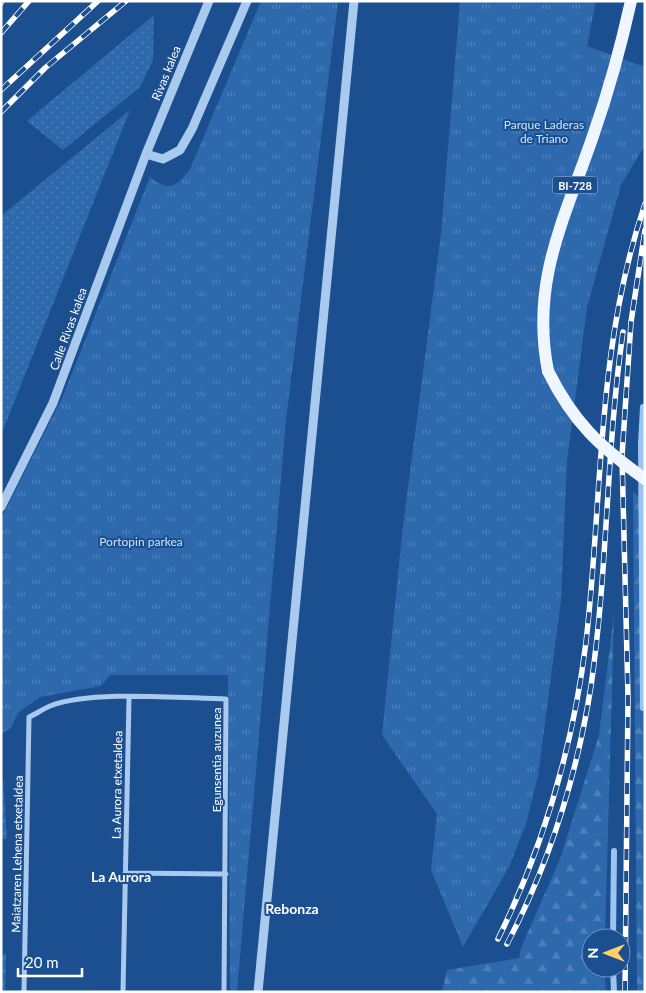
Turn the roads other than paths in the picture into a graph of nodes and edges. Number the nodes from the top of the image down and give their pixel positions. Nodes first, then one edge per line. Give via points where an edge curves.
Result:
1 (209, 1) edge
2 (247, 1) edge
3 (354, 1) edge
4 (631, 1) edge
5 (146, 154) junction
6 (645, 479) edge
7 (1, 507) edge
8 (129, 698) junction
9 (30, 717) joint
10 (125, 873) junction
11 (226, 874) junction
12 (24, 992) edge
13 (123, 992) edge
14 (224, 992) edge
15 (258, 992) edge

1 - 5 street, Rivas kalea
2 - 5 street via 180,150 162,159
3 - 15 street
4 - 6 main road, BI-728, bridge via 594,133 546,275 543,330 548,372 572,413 615,458
5 - 7 street, Calle Rivas kalea via 53,403
8 - 9 street, Egunsentia auzunea via 78,699 49,706
8 - 10 street, La Aurora etxetaldea
8 - 11 street, Egunsentia auzunea via 226,699
9 - 12 street, Maiatzaren Lehena etxetaldea
10 - 11 street
10 - 13 street, La Aurora etxetaldea
11 - 14 street, Egunsentia auzunea

